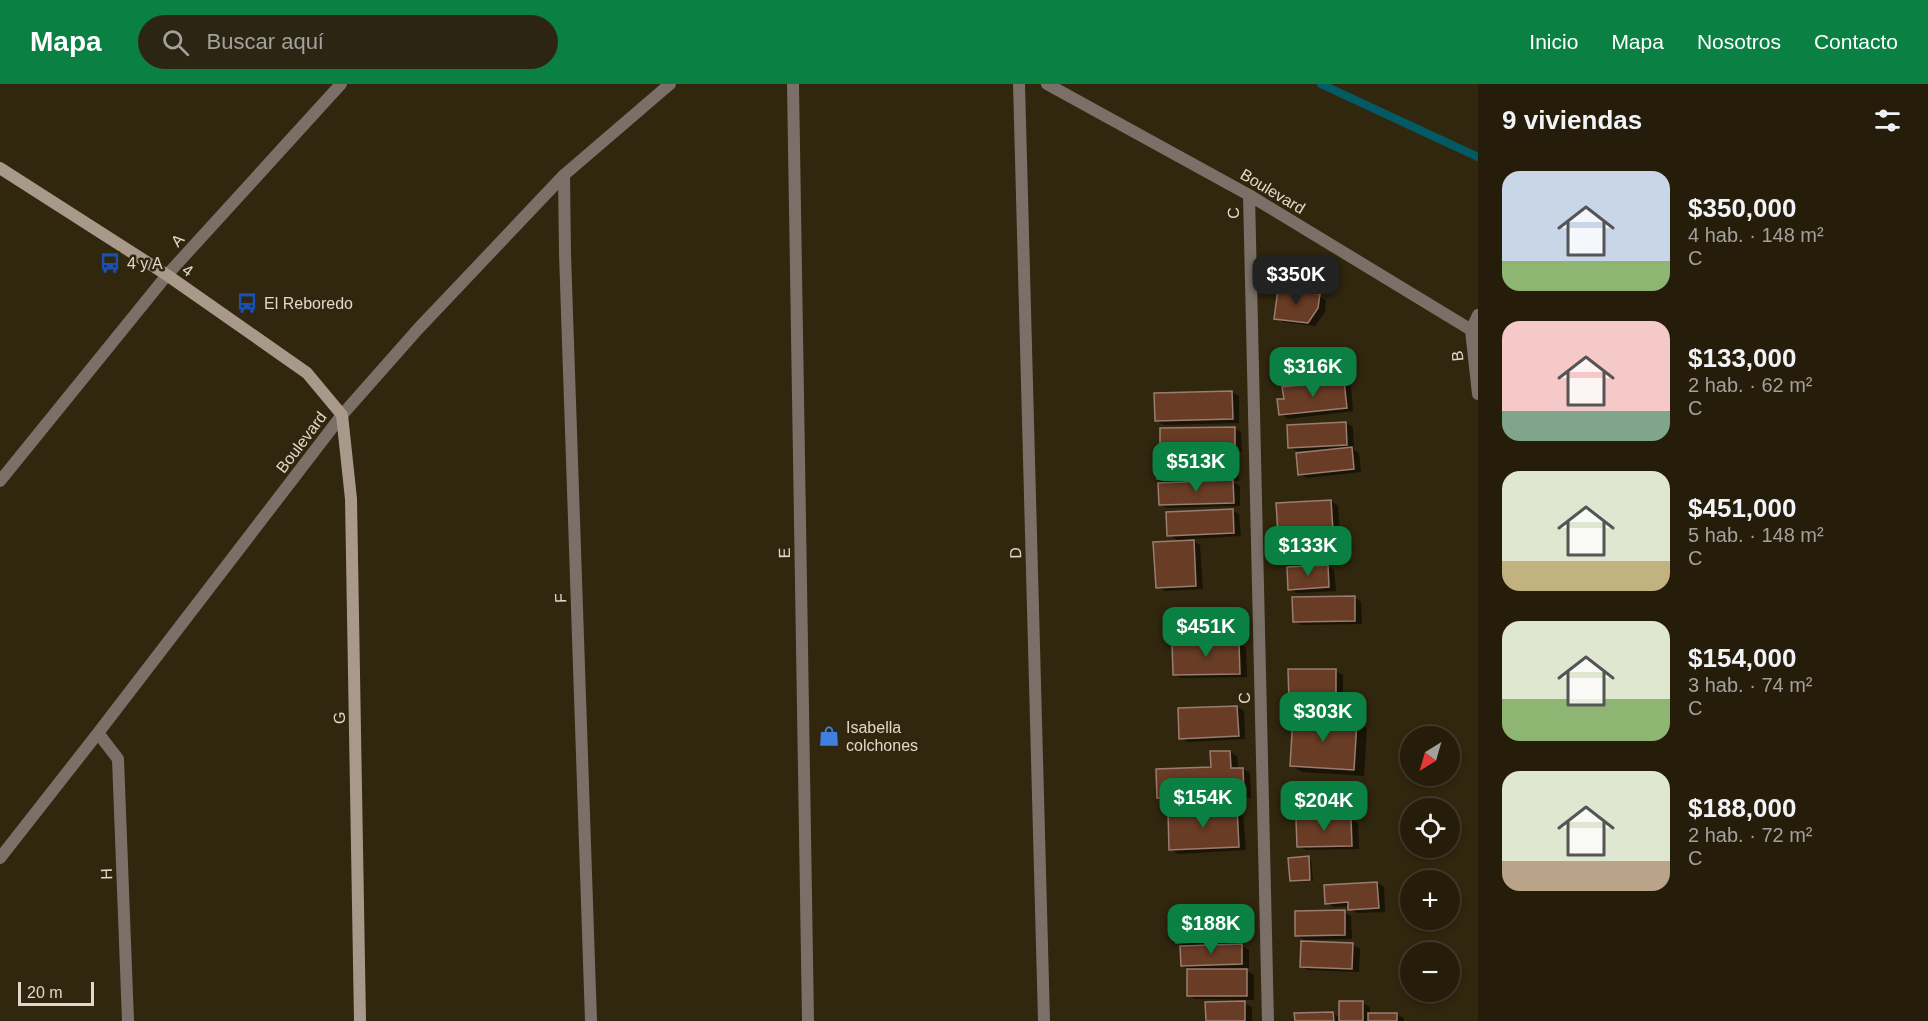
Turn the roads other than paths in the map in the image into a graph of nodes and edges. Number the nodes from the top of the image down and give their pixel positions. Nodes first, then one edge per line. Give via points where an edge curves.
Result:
1 (341, 84) edge
2 (670, 84) edge
3 (793, 84) edge
4 (1019, 84) edge
5 (1047, 84) edge
6 (0, 168) edge
7 (564, 175) junction
8 (1249, 195) junction
9 (167, 276) junction
10 (1478, 315) edge
11 (1475, 332) edge
12 (1478, 394) edge
13 (342, 415) junction
14 (0, 482) edge
15 (98, 734) junction
16 (0, 858) edge
17 (128, 1021) edge
18 (360, 1021) edge
19 (591, 1021) edge
20 (808, 1021) edge
21 (1044, 1021) edge
22 (1268, 1021) edge

1 - 9 street, A
2 - 7 street, Boulevard
3 - 20 street, E
4 - 21 street, D
5 - 8 street, Boulevard
6 - 9 street, 4
7 - 13 street, Boulevard
7 - 19 street, F
8 - 11 street, Boulevard
8 - 22 street, C
9 - 13 street, 4 via 307,374
9 - 14 street, A
10 - 11 street, B
11 - 12 street, B
13 - 15 street, Boulevard
13 - 18 street, G via 351,499
15 - 16 street, Boulevard
15 - 17 street, H via 118,759

